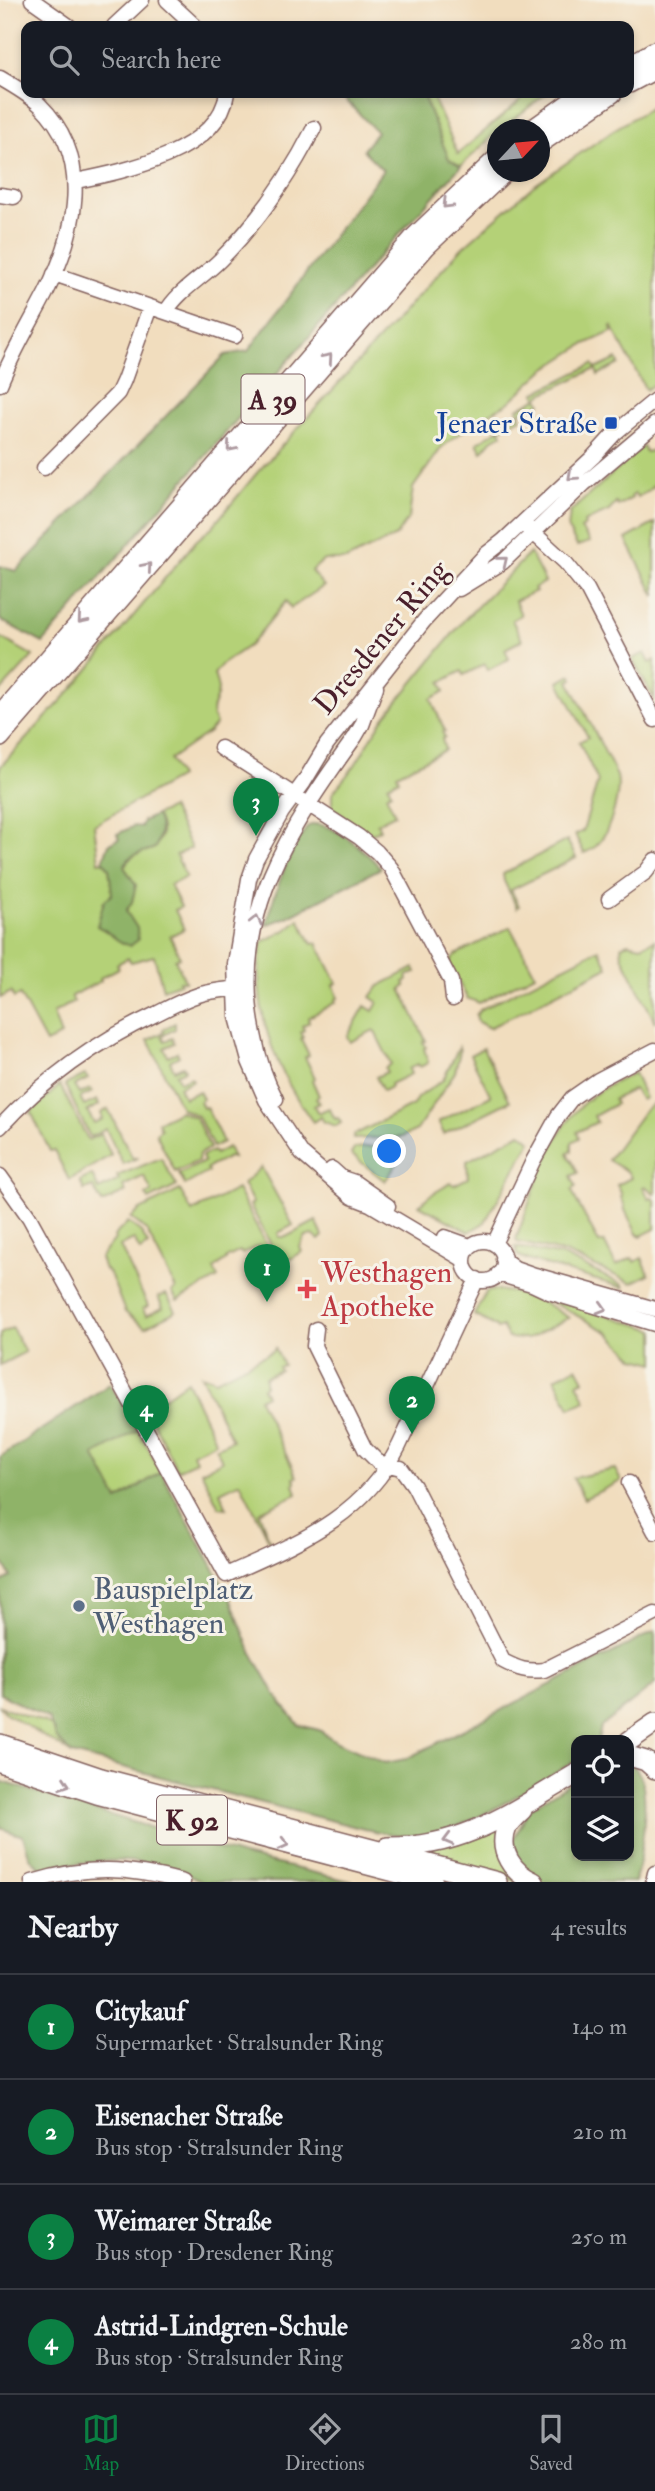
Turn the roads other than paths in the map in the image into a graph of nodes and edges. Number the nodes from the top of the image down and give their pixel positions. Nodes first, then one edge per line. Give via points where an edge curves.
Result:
1 (32, 0) edge
2 (142, 0) edge
3 (167, 0) edge
4 (62, 21) edge
5 (119, 21) edge
6 (190, 21) edge
7 (655, 51) edge
8 (634, 63) edge
9 (655, 69) edge
10 (0, 78) edge
11 (634, 80) edge
12 (21, 92) edge
13 (30, 98) edge
14 (226, 98) edge
15 (577, 98) edge
16 (605, 98) edge
17 (547, 119) edge
18 (314, 128) dead end
19 (550, 136) edge
20 (487, 167) edge
21 (76, 181) junction
22 (493, 182) edge
23 (54, 274) junction
24 (150, 307) junction
25 (166, 312) junction
26 (235, 336) dead end
27 (0, 384) edge
28 (655, 400) edge
29 (655, 424) edge
30 (44, 468) dead end
31 (528, 528) junction
32 (64, 652) junction
33 (44, 675) junction
34 (0, 715) edge
35 (655, 720) edge
36 (0, 737) edge
37 (221, 748) dead end
38 (294, 796) junction
39 (307, 805) junction
40 (655, 860) edge
41 (609, 899) dead end
42 (241, 988) junction
43 (453, 999) dead end
44 (655, 1050) edge
45 (0, 1127) edge
46 (0, 1176) edge
47 (494, 1244) junction
48 (467, 1253) junction
49 (501, 1267) junction
50 (477, 1279) junction
51 (655, 1309) edge
52 (655, 1324) edge
53 (316, 1329) dead end
54 (389, 1465) junction
55 (629, 1483) dead end
56 (655, 1532) edge
57 (655, 1614) edge
58 (655, 1723) edge
59 (634, 1738) edge
60 (0, 1745) edge
61 (634, 1757) edge
62 (0, 1762) edge
63 (655, 1769) edge
64 (571, 1777) edge
65 (530, 1802) junction
66 (363, 1846) junction
67 (386, 1870) junction
68 (655, 1873) edge
69 (32, 1882) edge
70 (183, 1882) edge
71 (408, 1882) edge
72 (433, 1882) edge
73 (497, 1882) edge
74 (534, 1882) edge
75 (653, 1882) edge

1 - 4 street
2 - 5 street
3 - 6 street
7 - 8 highway
9 - 11 highway
10 - 12 street
13 - 21 street via 51,118 70,153
14 - 21 street via 210,129 181,148 116,173
15 - 17 highway
16 - 19 highway
18 - 25 street via 303,151 244,232
20 -> 32 highway, A 39 via 415,237
21 - 23 street via 71,226
32 -> 22 highway, A 39 via 426,246
23 - 24 street
23 - 27 street
24 - 25 street
24 - 30 street via 118,393
25 - 26 street
28 -> 31 street, Dresdener Ring via 615,433
29 - 31 street, Dresdener Ring
31 - 35 street via 587,589
31 - 38 street, Dresdener Ring via 469,572 397,654
39 -> 31 street, Dresdener Ring via 355,737 377,684 457,591 503,562
32 - 33 highway, A 39
33 - 34 highway, A 39
33 - 36 highway, A 39
37 - 38 street
38 - 39 street
38 - 42 street, Dresdener Ring via 264,841 249,880 237,948
42 -> 39 street, Dresdener Ring via 261,898
39 - 43 street via 359,837 391,869 451,981
40 - 41 street
42 - 45 street via 188,998 107,1039 47,1080
42 - 48 street, Dresdener Ring via 268,1081 310,1149 342,1178
44 - 47 street via 572,1098 533,1161
46 - 54 street via 29,1217 226,1575 331,1524 372,1489
47 - 48 street, Dresdener Ring via 484,1241
47 - 49 street via 500,1250
48 - 50 street via 467,1272
49 - 50 street via 489,1280
49 - 51 street
49 -> 52 street via 549,1292
50 - 54 street
53 - 54 street via 314,1346 365,1449 378,1462
54 - 57 street via 401,1468 414,1486 503,1661 519,1670 544,1670
55 - 56 street
58 - 59 highway
60 - 66 highway, K 92 via 101,1778
61 - 63 highway
62 -> 67 highway, K 92 via 110,1798
64 - 65 highway
65 -> 66 highway via 450,1840 426,1846
65 - 74 highway via 508,1825 504,1838 512,1867
66 - 73 highway, K 92
67 - 71 highway
67 - 72 highway, K 92
68 - 75 street
69 - 70 street via 79,1870 109,1869

